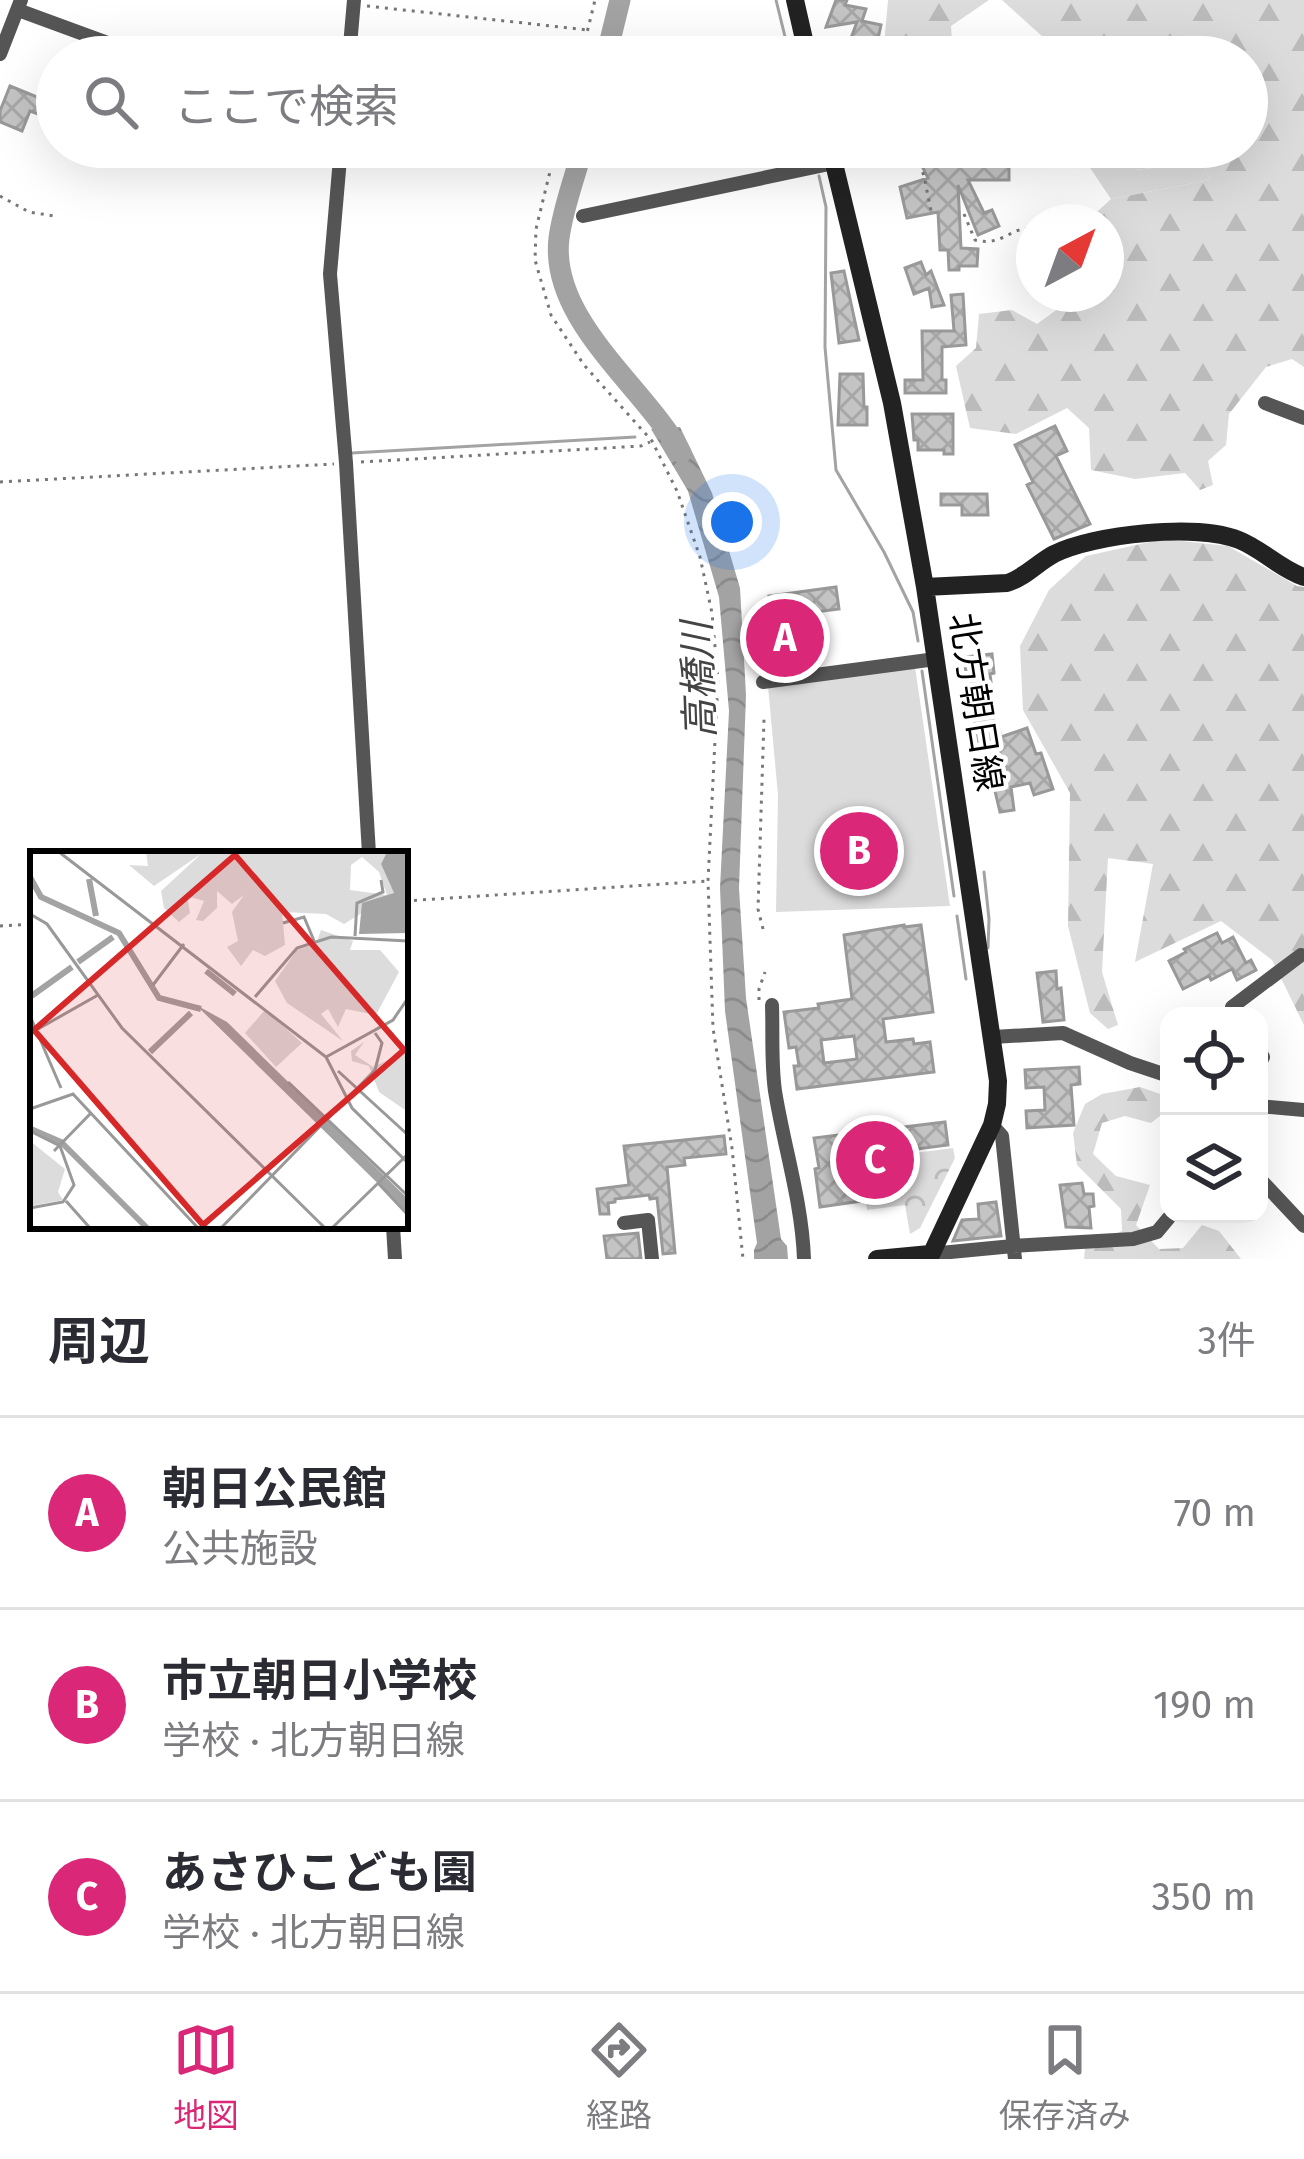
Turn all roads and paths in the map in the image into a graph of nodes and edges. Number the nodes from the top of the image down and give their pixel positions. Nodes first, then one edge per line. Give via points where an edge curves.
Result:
1 (595, 0) edge
2 (795, 0) edge
3 (354, 2) edge
4 (19, 5) edge
5 (588, 30) junction
6 (95, 36) edge
7 (351, 36) edge
8 (586, 36) edge
9 (803, 36) edge
10 (0, 54) edge
11 (339, 168) edge
12 (551, 168) edge
13 (779, 168) edge
14 (835, 168) edge
15 (920, 168) edge
16 (0, 196) edge
17 (964, 214) dead end
18 (54, 216) dead end
19 (584, 216) dead end
20 (932, 217) dead end
21 (1016, 232) edge
22 (1265, 404) dead end
23 (1304, 418) edge
24 (652, 442) junction
25 (346, 463) junction
26 (0, 482) edge
27 (1304, 577) edge
28 (925, 587) junction
29 (936, 659) junction
30 (763, 682) dead end
31 (764, 719) dead end
32 (369, 851) edge
33 (708, 881) junction
34 (408, 901) edge
35 (30, 924) edge
36 (0, 926) edge
37 (763, 929) dead end
38 (1301, 955) edge
39 (772, 1005) dead end
40 (1233, 1007) edge
41 (994, 1037) junction
42 (1160, 1073) edge
43 (1268, 1107) edge
44 (1304, 1109) edge
45 (992, 1125) junction
46 (1268, 1188) edge
47 (623, 1223) dead end
48 (1164, 1223) edge
49 (1304, 1226) edge
50 (393, 1229) edge
51 (1014, 1252) edge
52 (930, 1257) edge
53 (395, 1259) edge
54 (652, 1259) edge
55 (743, 1259) edge
56 (804, 1259) edge
57 (877, 1259) edge

1 - 5 path
2 - 9 main road
3 - 5 path
3 - 7 street
4 - 6 street
4 - 10 street
5 - 8 path
11 - 25 street via 330,274
12 - 24 path via 535,260 551,315
13 - 19 street
14 - 28 main road, 北方朝日線 via 892,403
15 - 20 path
16 - 18 path
17 - 21 path via 975,240 991,244
22 - 23 street
24 - 25 path
24 - 33 path via 677,491 712,613 718,680
25 - 26 path
25 - 32 street
27 - 28 main road via 1238,539 1157,532 1071,547 1007,584
28 - 29 main road, 北方朝日線
29 - 30 street
29 - 41 main road, 北方朝日線
31 - 37 path
33 - 34 path
33 - 55 path via 713,1028
35 - 36 path
38 - 40 street
39 - 56 street via 774,1083
41 - 42 street via 1063,1033
41 - 45 main road, 北方朝日線
43 - 44 street
45 - 51 street via 1002,1136
45 - 52 main road, 北方朝日線
46 - 49 street
47 - 54 street via 648,1220
48 - 51 street via 1133,1239
50 - 53 street
51 - 52 street
52 - 57 main road

